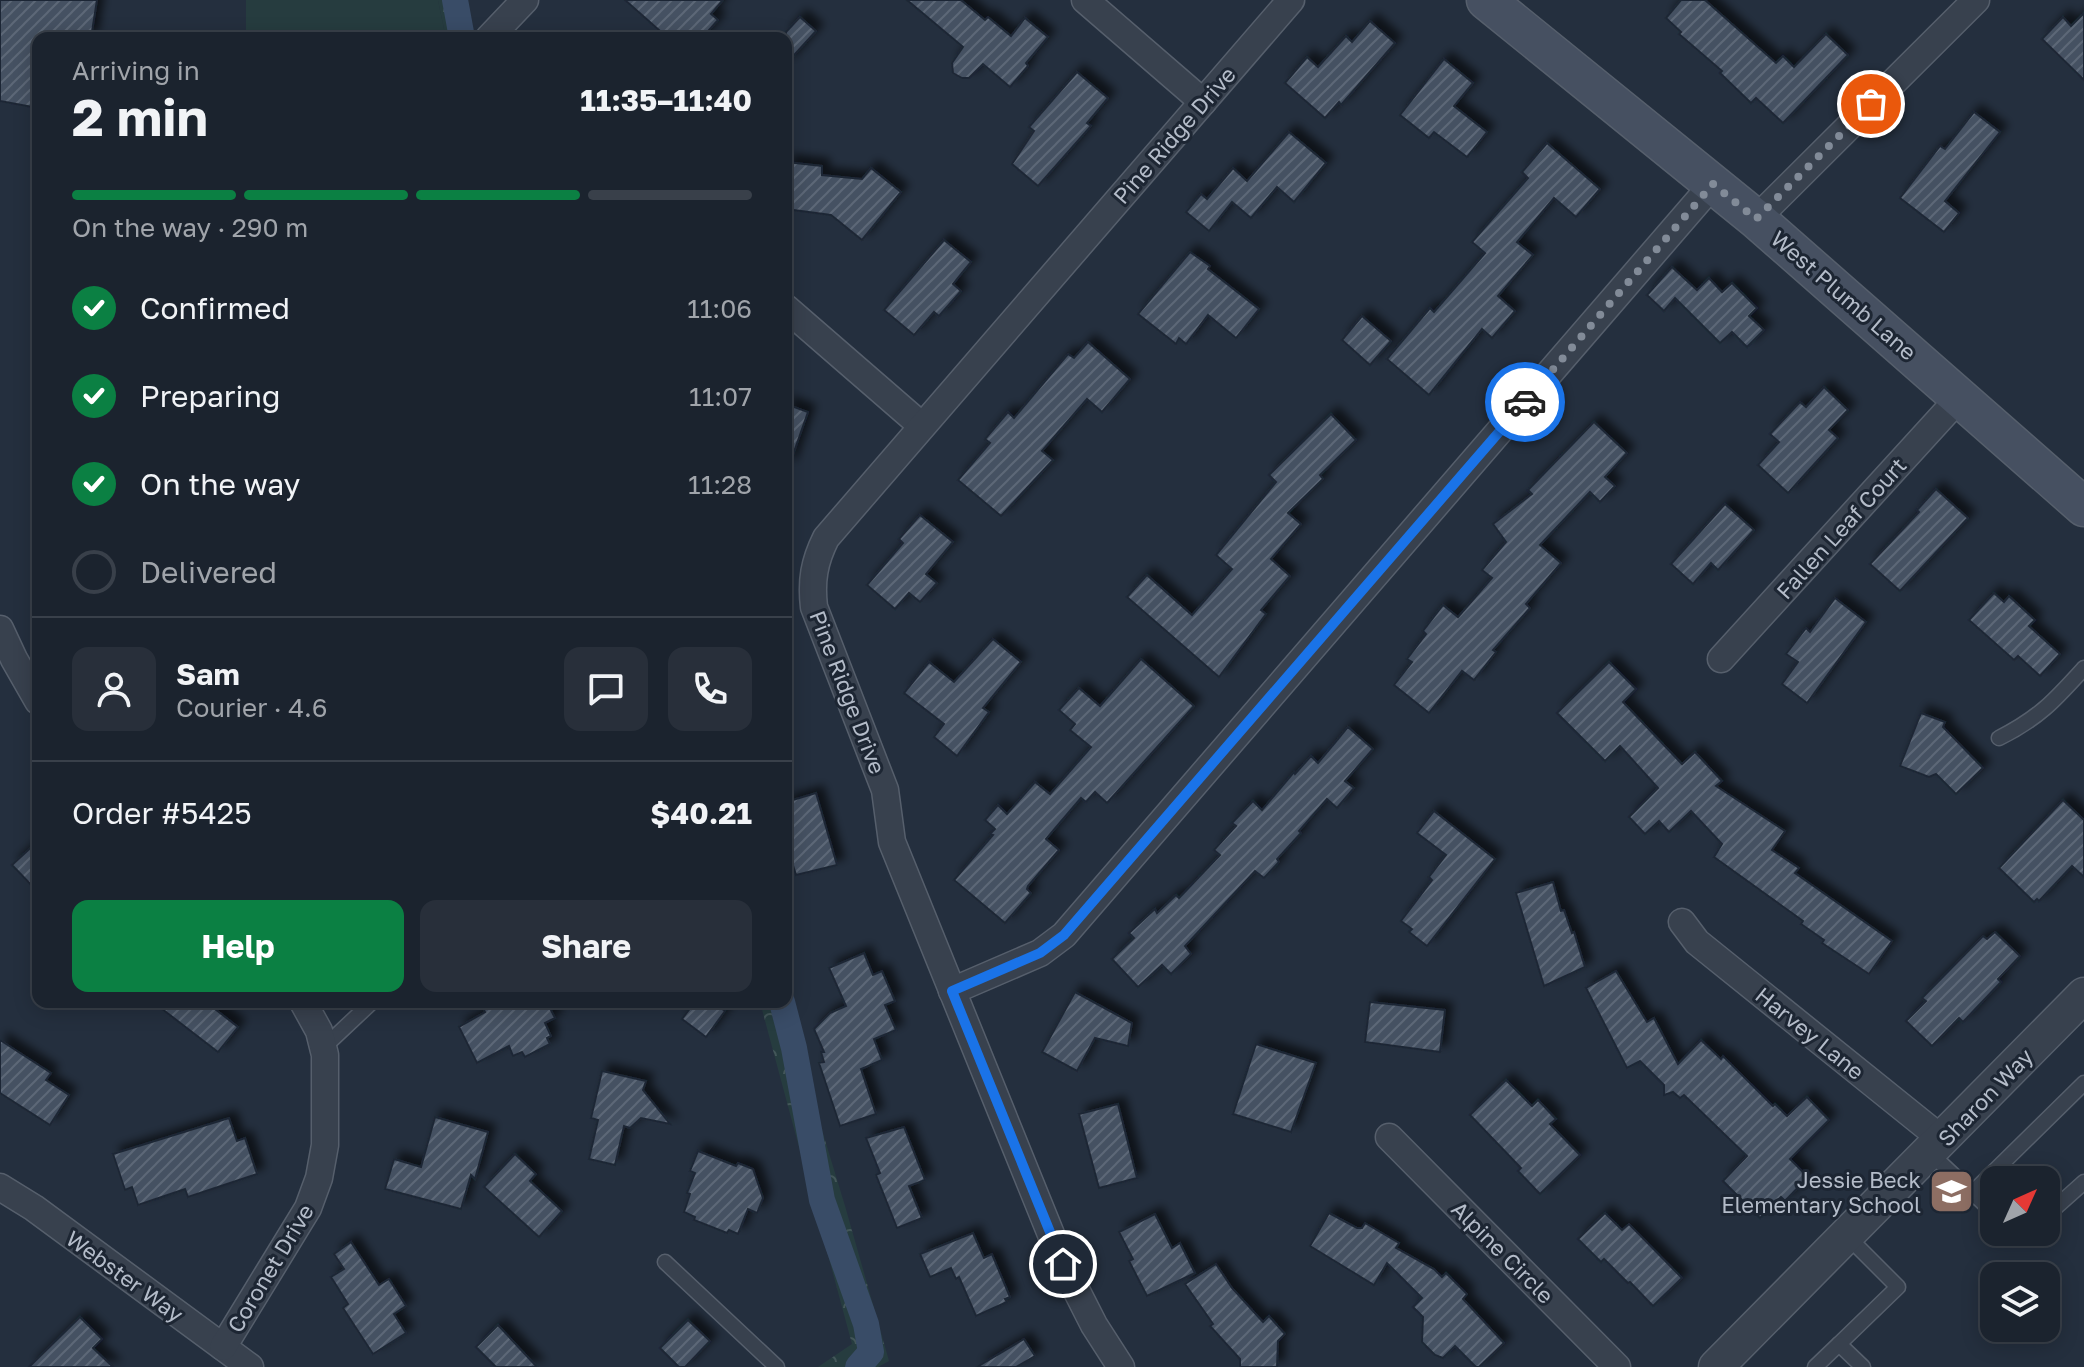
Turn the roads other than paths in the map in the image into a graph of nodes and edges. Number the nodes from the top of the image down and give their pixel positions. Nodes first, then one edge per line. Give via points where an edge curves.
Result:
1 (525, 0) edge
2 (1085, 0) edge
3 (1291, 0) edge
4 (1486, 0) edge
5 (1976, 0) edge
6 (495, 32) edge
7 (1203, 102) junction
8 (1713, 184) junction
9 (1756, 219) junction
10 (792, 313) edge
11 (1960, 397) junction
12 (922, 426) junction
13 (2084, 507) edge
14 (0, 629) edge
15 (1721, 659) dead end
16 (2084, 668) edge
17 (30, 672) edge
18 (1999, 738) dead end
19 (1682, 922) dead end
20 (952, 991) junction
21 (2082, 1002) edge
22 (306, 1008) edge
23 (366, 1008) edge
24 (323, 1048) junction
25 (2084, 1083) edge
26 (1389, 1137) dead end
27 (1937, 1147) junction
28 (2084, 1182) edge
29 (0, 1187) edge
30 (1972, 1193) junction
31 (1980, 1200) edge
32 (2060, 1203) edge
33 (1847, 1236) junction
34 (665, 1262) dead end
35 (1839, 1344) junction
36 (223, 1347) junction
37 (250, 1367) edge
38 (777, 1367) edge
39 (1121, 1367) edge
40 (1617, 1367) edge
41 (1716, 1367) edge
42 (1815, 1367) edge
43 (1863, 1367) edge

1 - 6 street
2 - 7 street
3 - 7 street, Pine Ridge Drive
4 - 8 main road, West Plumb Lane
5 - 9 street
7 - 12 street, Pine Ridge Drive
8 - 9 main road, West Plumb Lane
8 - 20 street via 1064,935 1040,953
9 - 11 main road, West Plumb Lane
10 - 12 street
11 - 13 main road, West Plumb Lane
11 - 15 street, Fallen Leaf Court
12 - 20 street, Pine Ridge Drive via 826,538 812,583 814,607 885,790 892,842
14 - 17 street
16 - 18 lane via 2028,724
19 - 27 street, Harvey Lane via 1697,942
20 - 39 street, Pine Ridge Drive via 1063,1264
21 - 27 street, Sharon Way
22 - 24 street, Coronet Drive
23 - 24 lane
24 - 36 street, Coronet Drive via 325,1145 319,1178 308,1208
25 - 30 lane
26 - 40 street, Alpine Circle
27 - 30 lane
27 - 33 street, Sharon Way
28 - 32 lane
29 - 36 street, Webster Way
30 - 31 lane
33 - 35 lane via 1898,1287
33 - 41 street, Sharon Way
34 - 38 lane
35 - 42 lane
35 - 43 lane
36 - 37 street, Webster Way

